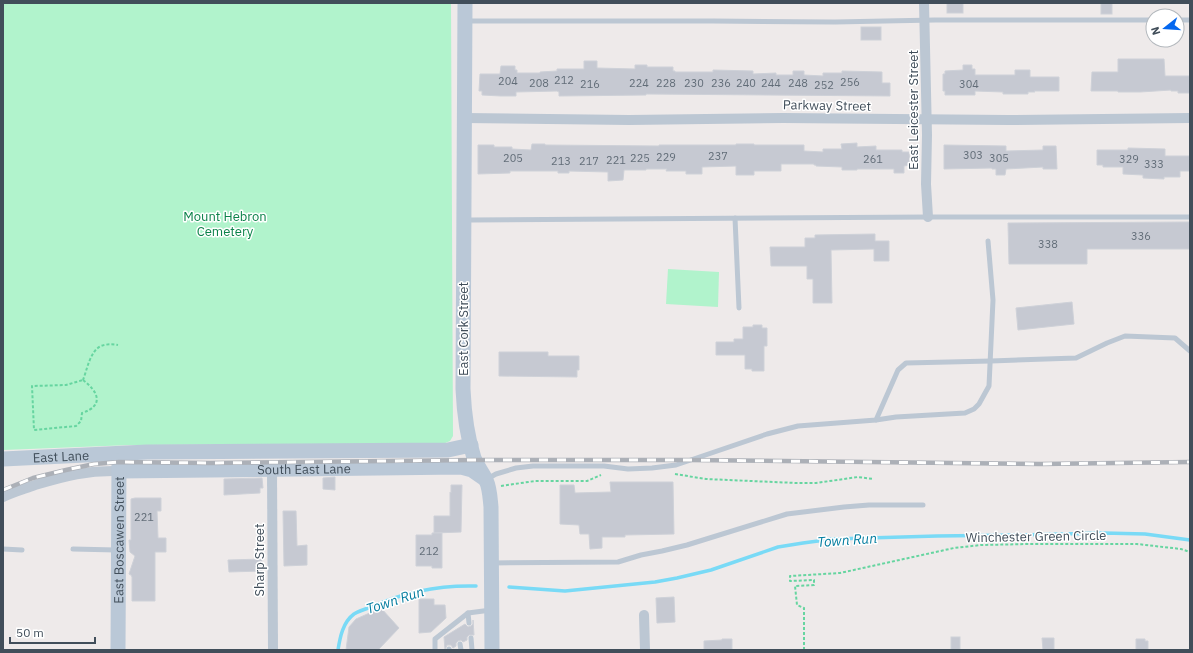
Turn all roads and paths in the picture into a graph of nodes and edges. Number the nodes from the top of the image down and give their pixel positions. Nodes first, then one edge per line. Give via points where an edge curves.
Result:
1 (465, 3) edge
2 (924, 3) edge
3 (925, 20) junction
4 (1145, 20) edge
5 (465, 21) junction
6 (464, 118) junction
7 (1190, 118) edge
8 (927, 120) junction
9 (464, 217) junction
10 (928, 217) junction
11 (1190, 217) edge
12 (735, 218) junction
13 (988, 241) dead end
14 (739, 308) dead end
15 (118, 344) dead end
16 (1190, 351) edge
17 (991, 361) junction
18 (83, 380) junction
19 (876, 420) junction
20 (471, 445) junction
21 (119, 454) junction
22 (3, 459) edge
23 (272, 469) junction
24 (119, 471) junction
25 (604, 473) dead end
26 (669, 474) dead end
27 (873, 479) dead end
28 (487, 485) junction
29 (3, 497) edge
30 (923, 506) dead end
31 (73, 549) dead end
32 (3, 550) edge
33 (22, 550) dead end
34 (119, 550) junction
35 (1190, 552) edge
36 (491, 563) junction
37 (492, 610) junction
38 (468, 613) junction
39 (644, 615) dead end
40 (456, 622) junction
41 (469, 623) dead end
42 (457, 629) dead end
43 (471, 638) dead end
44 (460, 644) dead end
45 (118, 650) edge
46 (273, 650) edge
47 (435, 650) edge
48 (461, 650) edge
49 (472, 650) edge
50 (492, 650) edge
51 (645, 650) edge
52 (804, 650) edge

1 - 5 street, East Cork Street
2 - 3 street, East Leicester Street
3 - 4 lane
3 - 5 lane
3 - 8 street, East Leicester Street
5 - 6 street, East Cork Street
6 - 8 street, Parkway Street
6 - 9 street, East Cork Street
7 - 8 street, Parkway Street
8 - 10 street, East Leicester Street
9 - 12 lane via 471,220
9 - 20 street, East Cork Street via 462,373 464,407
10 - 11 lane
10 - 12 lane
12 - 14 lane
13 - 17 lane via 993,300
15 - 18 path via 100,346 91,358
16 - 17 lane via 1175,338 1125,336 1076,358
17 - 19 lane via 906,363 898,370
17 - 19 lane via 989,386 974,409 965,413
18 - 18 path via 32,386 34,430 76,426 82,421 82,413 89,411 97,401 96,394
19 - 28 lane via 798,426 676,465 652,468 516,468 496,474
20 - 21 street, South East Lane via 448,450
20 - 28 street, East Cork Street
21 - 22 street, East Lane
21 - 24 street, East Boscawen Street
23 - 24 street, South East Lane
23 - 28 street, South East Lane via 461,467 472,470
23 - 46 street, Sharp Street
24 - 29 street via 99,470 76,474
24 - 34 street, East Boscawen Street
25 - 28 path via 588,481 535,481
26 - 27 path via 706,479 796,483 858,477
28 - 36 street, East Cork Street via 491,507
30 - 36 lane via 869,505 787,514 618,562
31 - 34 lane
32 - 33 lane
34 - 45 street, East Boscawen Street
35 - 52 path, Winchester Green Circle via 1137,544 981,545 954,548 840,573 790,576 790,581 814,580 814,585 795,586 797,605 804,608
36 - 37 street, East Cork Street
37 - 38 lane
37 - 50 street, East Cork Street
38 - 40 lane
38 - 41 lane
39 - 51 street
40 - 42 lane
40 - 47 lane via 435,639
43 - 49 lane
44 - 48 lane

